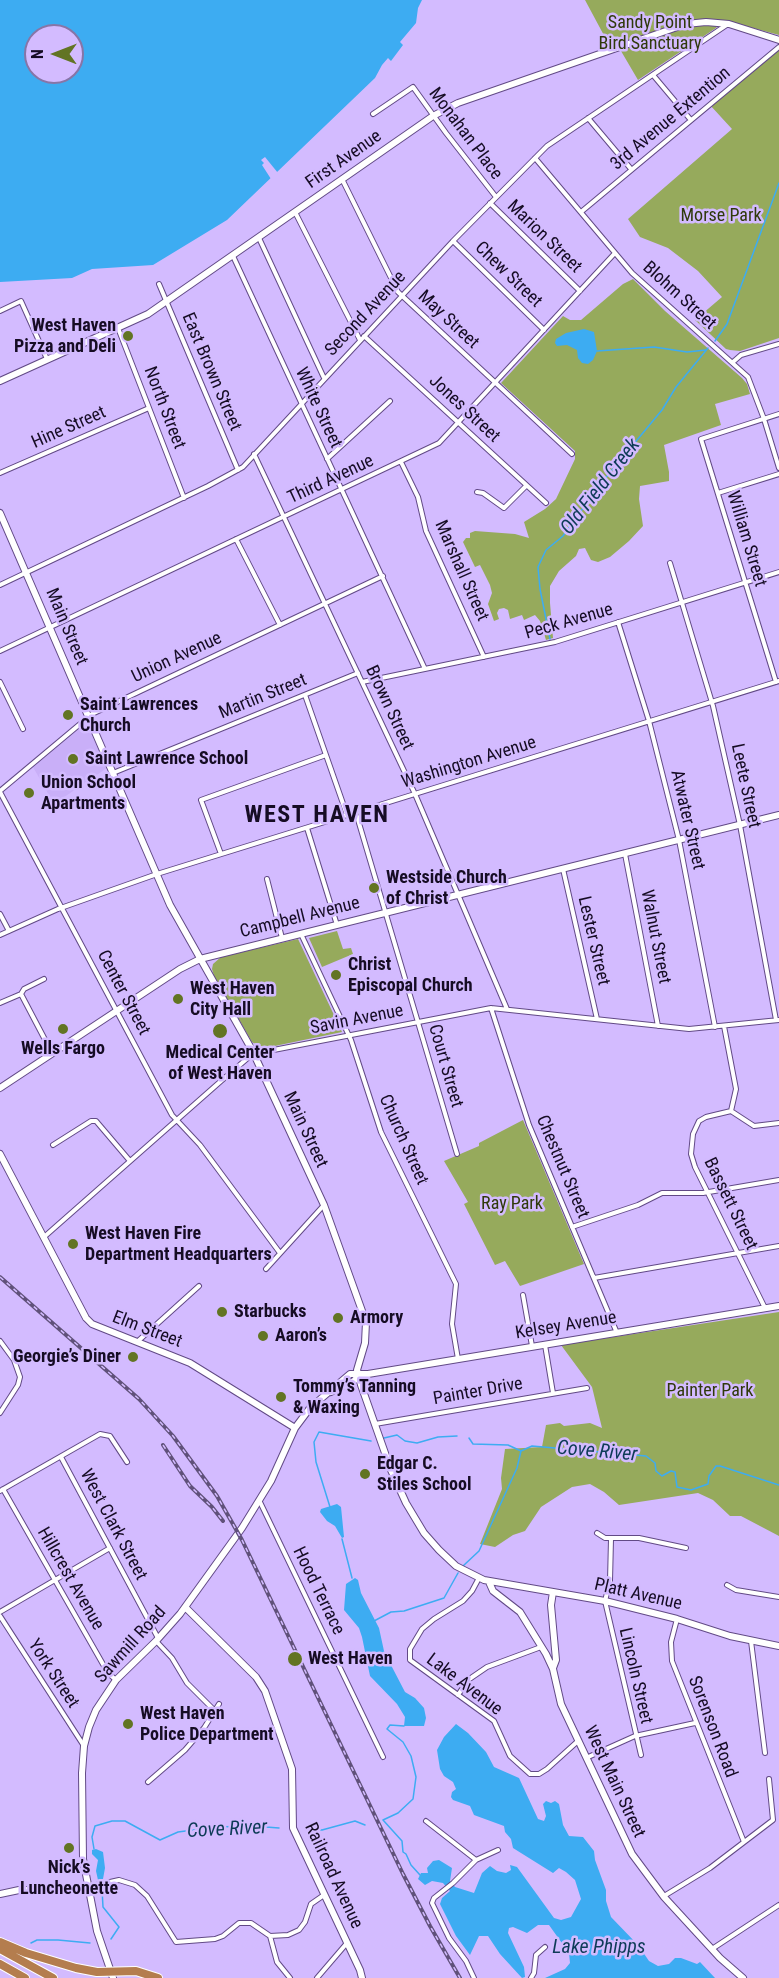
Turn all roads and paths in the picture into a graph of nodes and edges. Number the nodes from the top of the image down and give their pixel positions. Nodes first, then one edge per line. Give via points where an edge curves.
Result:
1 (729, 24) junction
2 (779, 40) edge
3 (779, 47) edge
4 (652, 75) junction
5 (373, 114) dead end
6 (433, 116) junction
7 (588, 118) junction
8 (690, 119) junction
9 (535, 158) junction
10 (631, 169) junction
11 (342, 179) junction
12 (496, 197) junction
13 (490, 203) junction
14 (295, 212) junction
15 (581, 212) junction
16 (259, 238) junction
17 (453, 241) junction
18 (615, 253) junction
19 (232, 256) junction
20 (159, 284) dead end
21 (580, 291) junction
22 (402, 295) junction
23 (167, 302) junction
24 (0, 311) edge
25 (118, 328) junction
26 (544, 330) junction
27 (364, 336) junction
28 (360, 340) junction
29 (779, 344) edge
30 (47, 360) junction
31 (733, 362) junction
32 (324, 378) junction
33 (0, 381) edge
34 (496, 383) junction
35 (390, 401) dead end
36 (301, 403) junction
37 (149, 408) junction
38 (779, 414) edge
39 (764, 418) junction
40 (458, 422) junction
41 (254, 454) junction
42 (572, 454) dead end
43 (327, 459) junction
44 (401, 462) junction
45 (779, 468) edge
46 (238, 470) junction
47 (0, 473) edge
48 (779, 474) edge
49 (526, 486) junction
50 (341, 489) junction
51 (477, 492) dead end
52 (718, 493) junction
53 (184, 498) junction
54 (546, 503) dead end
55 (0, 513) edge
56 (284, 516) junction
57 (236, 539) junction
58 (670, 563) dead end
59 (779, 572) edge
60 (26, 573) junction
61 (382, 576) junction
62 (745, 583) junction
63 (0, 585) edge
64 (682, 602) junction
65 (325, 604) junction
66 (618, 622) junction
67 (280, 625) junction
68 (49, 627) junction
69 (0, 651) edge
70 (484, 657) junction
71 (425, 669) junction
72 (358, 673) junction
73 (0, 682) edge
74 (362, 682) junction
75 (777, 682) edge
76 (305, 695) junction
77 (712, 703) junction
78 (88, 716) junction
79 (649, 722) junction
80 (22, 729) dead end
81 (326, 755) junction
82 (113, 773) junction
83 (0, 792) edge
84 (415, 794) junction
85 (356, 812) junction
86 (347, 815) junction
87 (779, 815) edge
88 (740, 825) junction
89 (307, 828) junction
90 (679, 840) junction
91 (221, 854) junction
92 (625, 854) junction
93 (563, 869) junction
94 (157, 874) junction
95 (267, 879) dead end
96 (458, 895) junction
97 (62, 907) junction
98 (385, 913) junction
99 (0, 914) edge
100 (337, 925) junction
101 (9, 932) junction
102 (301, 933) junction
103 (0, 935) edge
104 (282, 938) junction
105 (200, 959) junction
106 (44, 979) dead end
107 (21, 994) junction
108 (0, 1003) edge
109 (491, 1008) junction
110 (507, 1009) junction
111 (117, 1011) junction
112 (597, 1019) junction
113 (778, 1020) edge
114 (418, 1022) junction
115 (658, 1026) junction
116 (724, 1026) junction
117 (715, 1027) junction
118 (348, 1035) junction
119 (52, 1054) junction
120 (254, 1054) junction
121 (0, 1088) edge
122 (730, 1112) junction
123 (177, 1119) junction
124 (779, 1123) edge
125 (54, 1145) dead end
126 (0, 1154) edge
127 (457, 1154) dead end
128 (130, 1161) junction
129 (779, 1180) edge
130 (708, 1192) junction
131 (324, 1205) junction
132 (572, 1227) junction
133 (44, 1237) junction
134 (779, 1246) edge
135 (280, 1253) junction
136 (738, 1253) junction
137 (266, 1269) dead end
138 (594, 1278) junction
139 (200, 1286) dead end
140 (523, 1295) dead end
141 (779, 1306) edge
142 (765, 1308) junction
143 (617, 1333) junction
144 (0, 1341) edge
145 (137, 1342) junction
146 (545, 1345) junction
147 (532, 1347) junction
148 (458, 1359) junction
149 (358, 1376) junction
150 (587, 1388) dead end
151 (328, 1393) joint
152 (553, 1394) junction
153 (0, 1413) edge
154 (373, 1424) junction
155 (295, 1428) junction
156 (61, 1456) junction
157 (127, 1462) dead end
158 (2, 1490) edge
159 (260, 1502) junction
160 (597, 1533) dead end
161 (611, 1539) junction
162 (110, 1548) junction
163 (686, 1548) dead end
164 (479, 1578) junction
165 (55, 1580) junction
166 (489, 1582) junction
167 (726, 1585) dead end
168 (553, 1592) junction
169 (779, 1597) edge
170 (605, 1601) junction
171 (185, 1607) junction
172 (0, 1614) edge
173 (677, 1619) junction
174 (157, 1640) junction
175 (751, 1641) junction
176 (555, 1644) junction
177 (779, 1646) edge
178 (543, 1648) junction
179 (553, 1669) junction
180 (116, 1680) junction
181 (458, 1695) junction
182 (219, 1704) dead end
183 (214, 1710) junction
184 (695, 1723) junction
185 (635, 1736) junction
186 (578, 1741) junction
187 (84, 1746) junction
188 (765, 1753) dead end
189 (641, 1755) dead end
190 (383, 1757) dead end
191 (586, 1758) junction
192 (769, 1779) dead end
193 (148, 1782) dead end
194 (426, 1821) dead end
195 (744, 1842) junction
196 (498, 1850) dead end
197 (476, 1860) junction
198 (88, 1887) junction
199 (0, 1894) edge
200 (324, 1895) junction
201 (664, 1897) junction
202 (779, 1905) edge
203 (270, 1936) junction
204 (0, 1942) edge
205 (347, 1943) junction
206 (545, 1947) dead end
207 (0, 1949) edge
208 (712, 1949) junction
209 (0, 1964) edge
210 (112, 1975) edge
211 (25, 1978) edge
212 (52, 1978) edge
213 (158, 1978) edge
214 (290, 1978) edge
215 (317, 1978) edge
216 (362, 1978) edge
217 (474, 1978) edge
218 (531, 1978) edge
219 (742, 1978) edge

1 - 2 main road, First Avenue
1 - 4 street, Second Avenue
1 - 6 main road, First Avenue via 706,22 674,28 474,97
3 - 8 street, 3rd Avenue Extention
4 - 7 street, Second Avenue
4 - 8 street
5 - 6 street, Monahan Place via 412,87
6 - 11 main road, First Avenue
6 - 12 street, Monahan Place
7 - 9 street, Second Avenue
7 - 10 street
8 - 10 street, 3rd Avenue Extention
9 - 12 street, Second Avenue
9 - 15 street, Blohm Street
10 - 15 street, 3rd Avenue Extention
11 - 14 main road, First Avenue
11 - 22 street, May Street
12 - 13 street, Second Avenue
13 - 17 street, Second Avenue
13 - 21 street, Marion Street
14 - 16 main road, First Avenue
14 - 28 street
15 - 18 street, Blohm Street
16 - 19 main road, First Avenue
16 - 32 street
17 - 22 street, Second Avenue
17 - 26 street, Chew Street
18 - 21 street, Third Avenue
18 - 31 street, Blohm Street via 632,273
19 - 23 main road, First Avenue
19 - 36 street, White Street
20 - 23 street, East Brown Street
21 - 26 street, Third Avenue
22 - 27 street, Second Avenue
22 - 34 street, May Street
23 - 25 main road, First Avenue
23 - 46 street, East Brown Street
24 - 30 street via 21,301
25 - 30 main road, First Avenue
25 - 37 street, North Street
26 - 34 street, Third Avenue
27 - 28 street, Second Avenue
27 - 40 street, Jones Street
28 - 32 street, Second Avenue
29 - 31 street via 741,355
30 - 33 main road, First Avenue
31 - 39 street, Blohm Street via 751,381
32 - 36 street, Second Avenue
34 - 40 street, Third Avenue
34 - 42 street, May Street
35 - 43 street
36 - 41 street, Second Avenue
36 - 43 street, White Street
37 - 47 street, Hine Street
37 - 53 street, North Street
38 - 39 street
39 - 45 street, Blohm Street
39 - 52 street, William Street via 701,439
40 - 44 street, Third Avenue via 439,443
40 - 49 street, Jones Street
41 - 46 street, Second Avenue
41 - 56 street, Brown Street
43 - 50 street, White Street
44 - 50 street, Third Avenue
44 - 70 street, Marshall Street via 418,497 426,531
46 - 53 street, Second Avenue
48 - 52 street
49 - 51 street via 504,508
49 - 54 street, Jones Street
50 - 56 street, Third Avenue
50 - 61 street, White Street
52 - 62 street, William Street
53 - 60 street, Second Avenue
55 - 60 main road, Main Street
56 - 57 street, Third Avenue
56 - 65 street, Brown Street
57 - 67 street
57 - 68 street, Third Avenue
58 - 64 street, Leete Street
59 - 62 street, Peck Avenue
60 - 63 street, Second Avenue
60 - 68 main road, Main Street
61 - 65 street, Union Avenue
61 - 71 street, White Street
62 - 64 street, Peck Avenue
62 - 75 street, William Street
64 - 66 street, Peck Avenue
64 - 77 street, Leete Street
65 - 67 street, Union Avenue
65 - 72 street, Brown Street
66 - 70 street, Peck Avenue via 555,642
66 - 79 street, Atwater Street
67 - 78 street, Union Avenue
68 - 69 street, Third Avenue
68 - 78 main road, Main Street
70 - 71 street, Peck Avenue
71 - 74 street, Peck Avenue
72 - 74 street, Brown Street
72 - 76 street, Martin Street
73 - 80 street
74 - 84 street, Brown Street
75 - 77 street, Washington Avenue
76 - 81 street
76 - 82 street, Martin Street
77 - 79 street, Washington Avenue
77 - 88 street, Leete Street
78 - 82 main road, Main Street
78 - 83 street, Union Avenue
79 - 84 street, Washington Avenue
79 - 90 street, Atwater Street
81 - 86 street
81 - 91 street via 201,800
82 - 94 main road, Main Street
83 - 97 street, Center Street
84 - 85 street, Washington Avenue
84 - 96 street, Brown Street
85 - 86 street, Washington Avenue
85 - 98 street, Court Street
86 - 89 street, Washington Avenue
87 - 88 main road, Campbell Avenue
88 - 90 main road, Campbell Avenue
88 - 113 street, Leete Street
89 - 91 street, Washington Avenue
89 - 100 street
90 - 92 main road, Campbell Avenue
90 - 117 street, Atwater Street
91 - 94 street, Washington Avenue
92 - 93 main road, Campbell Avenue
92 - 115 street, Walnut Street
93 - 96 main road, Campbell Avenue
93 - 112 street, Lester Street
94 - 97 street, Washington Avenue
94 - 105 main road, Main Street
95 - 104 street
96 - 98 main road, Campbell Avenue
96 - 110 street, Brown Street
97 - 101 street, Washington Avenue
97 - 111 street, Center Street
98 - 100 main road, Campbell Avenue
98 - 114 street, Court Street
99 - 101 street
100 - 102 main road, Campbell Avenue
101 - 103 street, Washington Avenue
102 - 104 main road, Campbell Avenue
102 - 118 street, Church Street
104 - 105 main road, Campbell Avenue
105 - 111 main road, Campbell Avenue
105 - 120 main road, Main Street
106 - 107 street via 24,988
107 - 108 street
107 - 119 street
109 - 110 street, Savin Avenue
109 - 114 street, Savin Avenue
109 - 132 street, Chestnut Street via 529,1125
110 - 112 street, Savin Avenue
111 - 119 main road, Campbell Avenue
111 - 123 street, Center Street
112 - 115 street, Savin Avenue
113 - 116 street, Savin Avenue
114 - 118 street, Savin Avenue
114 - 127 street, Court Street
115 - 117 street, Savin Avenue
116 - 117 street, Savin Avenue
116 - 122 street via 736,1089
118 - 120 street, Savin Avenue
118 - 148 street, Church Street via 381,1132 456,1284 452,1324
119 - 121 main road, Campbell Avenue
120 - 123 street, Savin Avenue
120 - 131 main road, Main Street
122 - 124 street via 754,1126
122 - 130 street, Bassett Street via 702,1119 693,1134 693,1160
123 - 128 street, Savin Avenue
123 - 135 street, Center Street
125 - 128 street via 96,1121
126 - 133 main road, Elm Street
128 - 133 street, Savin Avenue
129 - 130 street
130 - 132 street via 662,1193
130 - 136 street, Bassett Street
131 - 135 street
131 - 149 main road, Main Street via 366,1322
132 - 138 street, Chestnut Street
133 - 145 main road, Elm Street via 89,1321
134 - 136 street
135 - 137 street
136 - 138 street
136 - 142 street, Bassett Street
138 - 143 street, Chestnut Street
139 - 145 street
140 - 147 street
141 - 142 main road, Kelsey Avenue
142 - 143 main road, Kelsey Avenue
143 - 146 main road, Kelsey Avenue
144 - 153 street via 14,1360 20,1377
145 - 155 main road, Elm Street via 190,1363
146 - 147 main road, Kelsey Avenue
146 - 152 street
147 - 148 main road, Kelsey Avenue
148 - 149 main road, Kelsey Avenue
149 - 151 main road, Kelsey Avenue via 349,1375
149 - 154 main road, Main Street
150 - 152 street, Painter Drive
151 - 155 main road, Sawmill Road
152 - 154 street, Painter Drive
154 - 164 main road, Main Street via 406,1503 424,1533 450,1561
155 - 159 main road, Sawmill Road
156 - 157 street via 100,1434 110,1436
156 - 158 street
156 - 162 street, West Clark Street
158 - 165 street, Hillcrest Avenue
159 - 171 main road, Sawmill Road
159 - 190 street, Hood Terrace
160 - 161 street
161 - 163 street via 639,1538
161 - 170 street via 610,1581
162 - 165 street
162 - 174 street, West Clark Street
164 - 166 main road, Main Street
164 - 181 street, Lake Avenue via 463,1601 426,1625 409,1651 413,1663
165 - 172 street
165 - 180 street, Hillcrest Avenue via 108,1673
166 - 168 main road, Platt Avenue
166 - 178 main road, West Main Street via 493,1591 520,1612
167 - 169 street
168 - 170 main road, Platt Avenue
168 - 176 main road
170 - 173 main road, Platt Avenue
170 - 185 street, Lincoln Street
171 - 174 main road, Sawmill Road
171 - 200 main road, Railroad Avenue via 266,1691 292,1769 293,1828
172 - 187 street, York Street
173 - 175 main road, Platt Avenue
173 - 184 street, Sorenson Road via 671,1655
174 - 180 main road, Sawmill Road
174 - 183 street, West Clark Street via 187,1683
175 - 177 main road, Platt Avenue
175 - 188 street
176 - 178 main road
176 - 179 main road
178 - 179 main road, West Main Street
178 - 181 street via 487,1667 468,1680
179 - 186 main road, West Main Street via 557,1695
180 - 187 main road, Sawmill Road via 96,1710
181 - 186 street, Lake Avenue via 494,1721 510,1756 530,1774 547,1769
182 - 183 street
183 - 193 street via 185,1750
184 - 185 street
184 - 195 street, Sorenson Road
185 - 189 street, Lincoln Street
185 - 191 street
186 - 191 main road, West Main Street
187 - 198 main road, Sawmill Road via 82,1840
191 - 201 main road, West Main Street via 632,1854
192 - 195 street via 773,1820
194 - 197 street
195 - 201 street
196 - 197 street
197 - 217 street via 432,1903
198 - 199 main road
198 - 203 street via 119,1880 138,1887 176,1942 218,1938 244,1922
198 - 210 main road, Sawmill Road
200 - 203 street via 311,1904 299,1930
200 - 205 main road, Railroad Avenue
201 - 208 main road, West Main Street
202 - 208 street
203 - 214 street via 277,1962
204 - 210 highway via 58,1964
205 - 215 street
205 - 216 main road, Railroad Avenue
206 - 218 street via 536,1955
207 - 212 highway
208 - 219 main road, West Main Street
209 - 211 highway
210 - 213 highway via 136,1971

